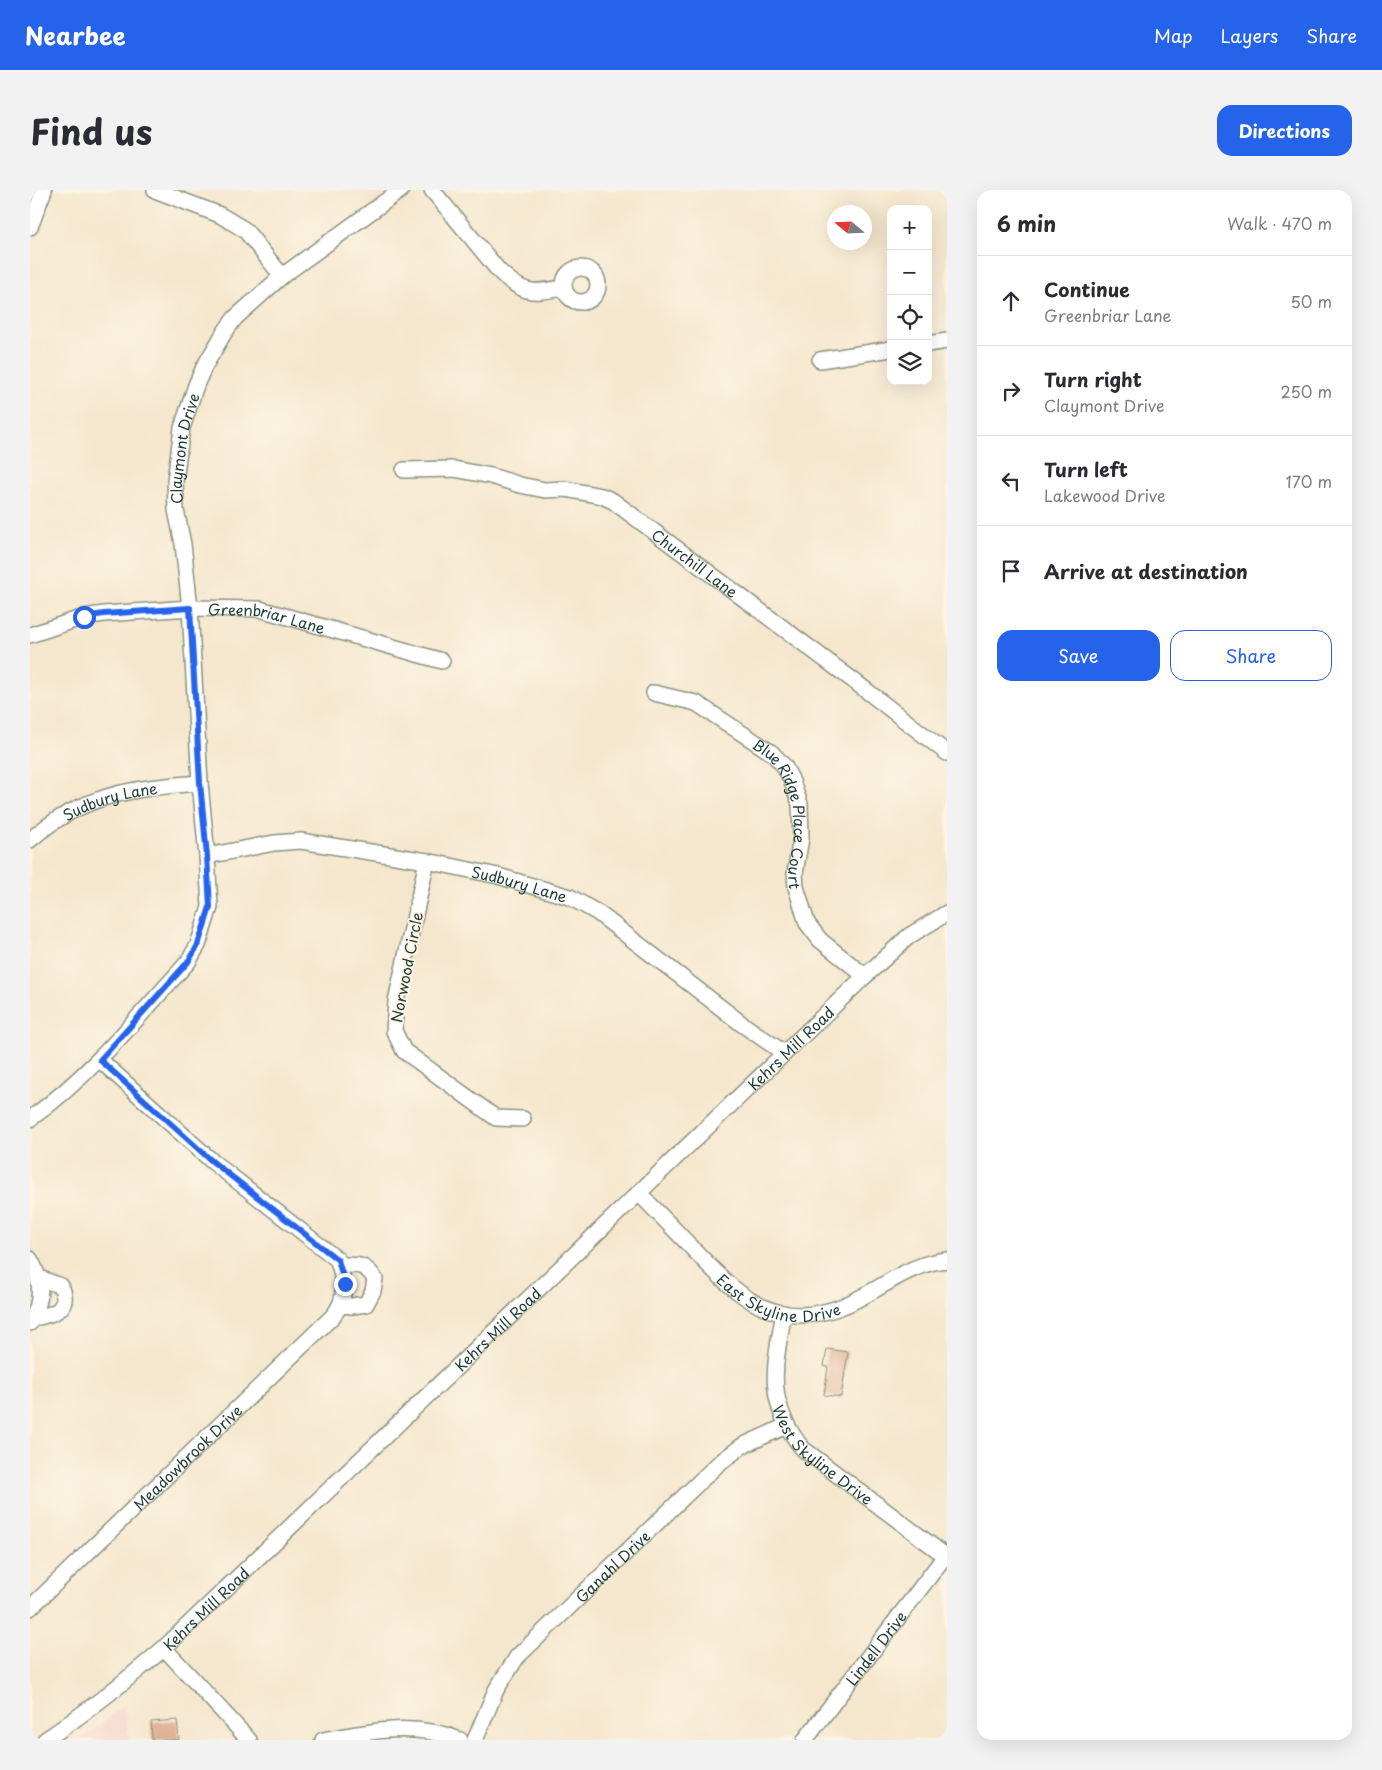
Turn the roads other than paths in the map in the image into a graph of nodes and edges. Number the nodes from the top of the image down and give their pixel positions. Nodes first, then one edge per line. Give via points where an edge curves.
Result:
1 (44, 190) edge
2 (155, 190) edge
3 (401, 190) edge
4 (432, 190) edge
5 (30, 227) edge
6 (282, 276) junction
7 (564, 288) dead end
8 (947, 341) edge
9 (932, 343) edge
10 (887, 350) edge
11 (820, 360) dead end
12 (404, 470) dead end
13 (190, 608) junction
14 (30, 635) edge
15 (442, 661) dead end
16 (654, 693) dead end
17 (947, 753) edge
18 (200, 783) junction
19 (30, 840) edge
20 (207, 856) junction
21 (427, 861) junction
22 (947, 912) edge
23 (865, 976) junction
24 (784, 1052) junction
25 (100, 1060) junction
26 (30, 1119) edge
27 (523, 1119) dead end
28 (639, 1193) junction
29 (30, 1259) edge
30 (947, 1260) edge
31 (339, 1266) junction
32 (39, 1278) junction
33 (341, 1304) junction
34 (784, 1313) junction
35 (31, 1321) edge
36 (786, 1426) junction
37 (946, 1557) edge
38 (30, 1608) edge
39 (164, 1648) junction
40 (45, 1740) edge
41 (249, 1740) edge
42 (323, 1740) edge
43 (460, 1740) edge
44 (475, 1740) edge
45 (806, 1740) edge

1 - 5 street
2 - 6 street via 220,215 245,230
3 - 6 street, Claymont Drive
4 - 7 street via 509,280 529,292
6 - 13 street, Claymont Drive via 253,301 213,349 196,385 182,428 175,481 176,510
8 - 9 street
10 - 11 street
12 - 17 street, Churchill Lane via 454,468 520,485 545,490 565,488 613,501
13 - 14 street, Greenbriar Lane via 84,617
13 - 15 street, Greenbriar Lane via 260,609
13 - 18 street, Claymont Drive
16 - 23 street, Blue Ridge Place Court via 696,703 772,752 784,766 800,804 801,838 795,873 807,923 820,940
18 - 19 street, Sudbury Lane via 130,791 79,806
18 - 20 street, Claymont Drive
20 - 21 street, Sudbury Lane via 301,841
20 - 25 street, Claymont Drive via 210,907 198,945 188,962
21 - 24 street, Sudbury Lane via 506,878 570,897 598,913 742,1024
21 - 27 street, Norwood Circle via 396,1001 394,1031 404,1051 496,1118
22 - 23 street, Kehrs Mill Road via 909,936
23 - 24 street, Kehrs Mill Road
24 - 28 street, Kehrs Mill Road
25 - 26 street, Claymont Drive
25 - 31 street via 213,1162 338,1260
28 - 34 street, East Skyline Drive via 724,1282 759,1306
28 - 39 street, Kehrs Mill Road
29 - 32 street
30 - 34 street, East Skyline Drive via 932,1261 911,1270 843,1306 814,1314
31 - 33 street, Meadowbrook Drive via 345,1284
31 - 33 street via 361,1265 375,1279 374,1291 366,1304
32 - 35 street via 38,1309
32 - 35 street via 61,1286 63,1304 55,1312
33 - 38 street, Meadowbrook Drive via 334,1316
34 - 36 street, West Skyline Drive via 776,1389 778,1406
36 - 37 street, West Skyline Drive via 803,1449
36 - 44 street, Ganahl Drive via 742,1446 718,1464 517,1657 496,1690
37 - 45 street, Lindell Drive
39 - 40 street, Kehrs Mill Road via 103,1699
39 - 41 street
42 - 43 street via 407,1729

